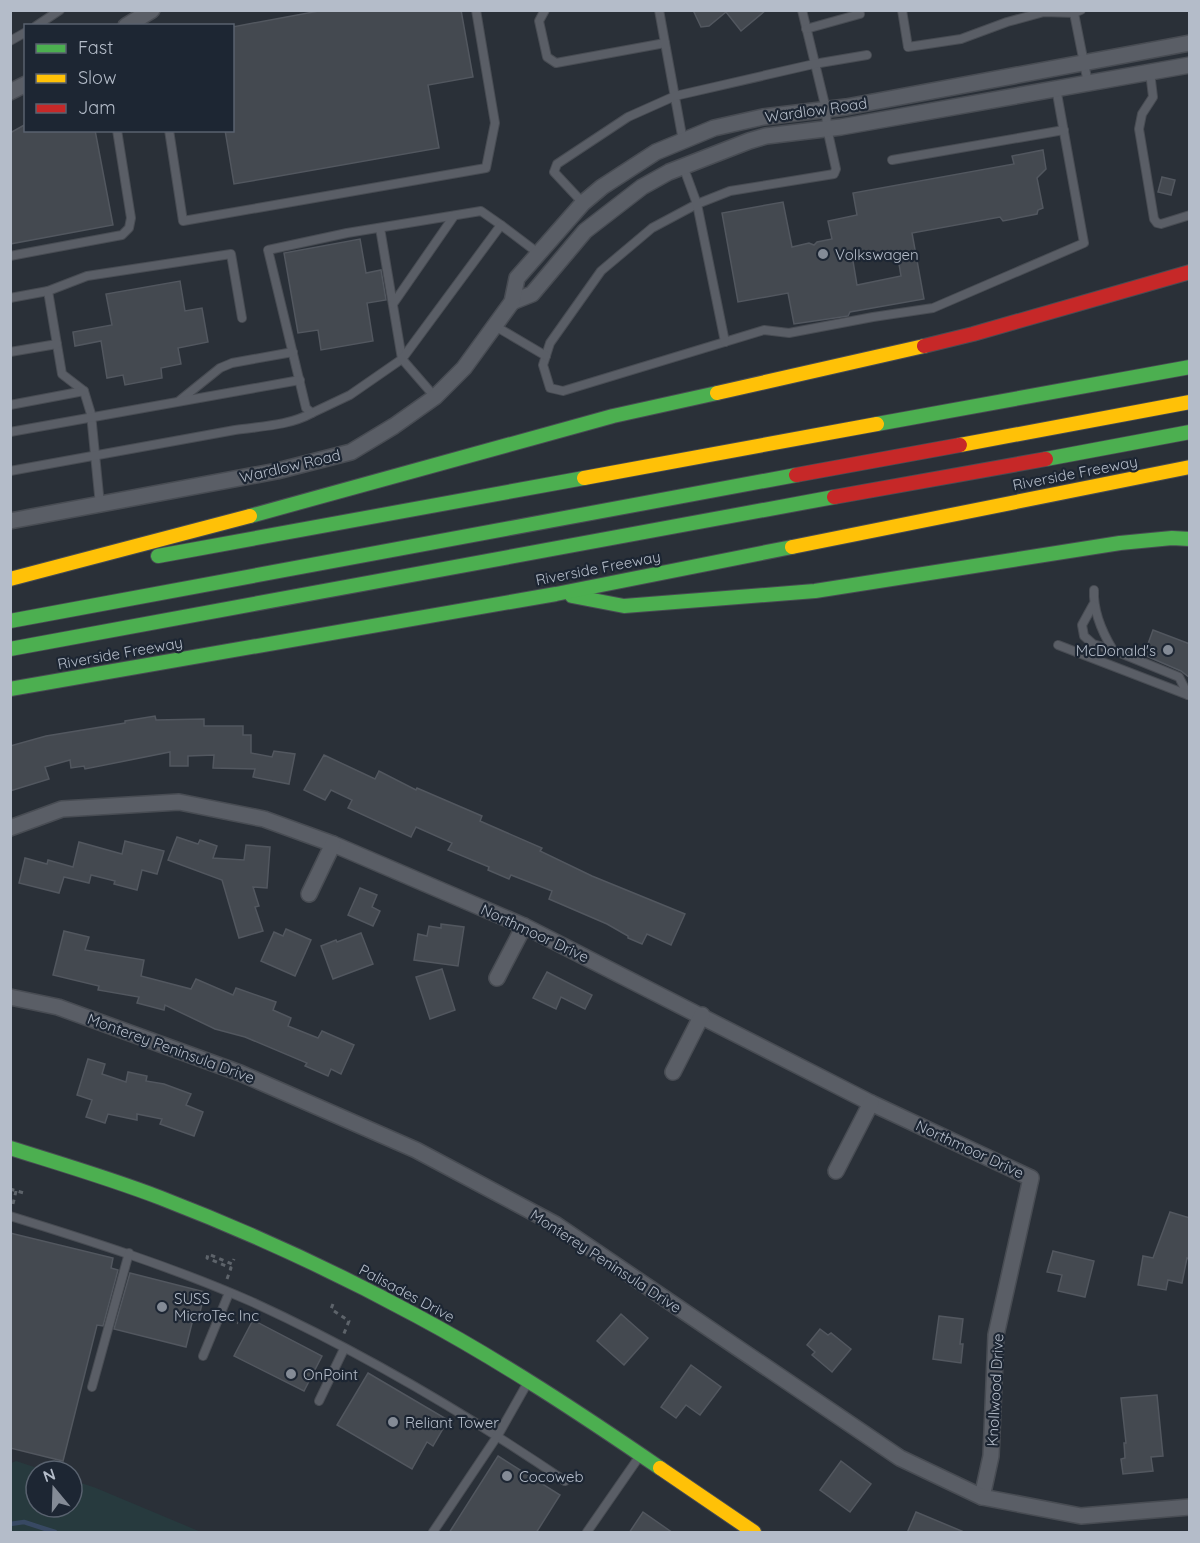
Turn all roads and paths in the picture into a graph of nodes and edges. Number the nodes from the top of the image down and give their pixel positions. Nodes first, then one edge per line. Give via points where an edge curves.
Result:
1 (60, 10) edge
2 (476, 10) edge
3 (545, 10) edge
4 (659, 10) edge
5 (801, 10) edge
6 (902, 10) edge
7 (1078, 12) edge
8 (860, 14) dead end
9 (149, 17) edge
10 (39, 24) edge
11 (131, 24) edge
12 (806, 28) junction
13 (24, 33) edge
14 (10, 41) edge
15 (665, 43) junction
16 (1190, 43) edge
17 (867, 55) dead end
18 (1084, 62) junction
19 (814, 64) junction
20 (1190, 65) edge
21 (1150, 72) junction
22 (1088, 83) junction
23 (24, 85) edge
24 (1056, 88) junction
25 (10, 93) edge
26 (675, 96) junction
27 (826, 109) junction
28 (827, 128) junction
29 (1064, 130) junction
30 (117, 132) edge
31 (169, 132) edge
32 (683, 141) junction
33 (892, 160) dead end
34 (683, 166) junction
35 (602, 187) junction
36 (584, 203) junction
37 (697, 204) junction
38 (615, 206) junction
39 (1190, 215) edge
40 (454, 216) junction
41 (501, 225) junction
42 (380, 228) junction
43 (538, 253) junction
44 (10, 256) edge
45 (1190, 272) edge
46 (48, 291) junction
47 (10, 298) edge
48 (512, 302) junction
49 (393, 304) junction
50 (242, 318) dead end
51 (495, 326) junction
52 (725, 342) junction
53 (57, 344) junction
54 (10, 352) edge
55 (293, 352) junction
56 (546, 356) junction
57 (402, 359) junction
58 (1190, 367) edge
59 (300, 380) junction
60 (84, 391) junction
61 (435, 398) junction
62 (178, 402) junction
63 (1190, 402) edge
64 (10, 405) edge
65 (312, 413) junction
66 (91, 418) junction
67 (10, 432) edge
68 (1190, 432) edge
69 (95, 456) junction
70 (1190, 467) edge
71 (10, 471) edge
72 (99, 505) junction
73 (10, 521) edge
74 (1190, 539) edge
75 (10, 579) edge
76 (10, 584) edge
77 (1094, 590) dead end
78 (556, 594) junction
79 (1094, 605) junction
80 (10, 621) edge
81 (1058, 645) dead end
82 (10, 649) edge
83 (1113, 650) junction
84 (10, 689) edge
85 (1189, 695) edge
86 (10, 828) edge
87 (333, 844) junction
88 (309, 894) dead end
89 (524, 926) junction
90 (497, 978) dead end
91 (10, 997) edge
92 (702, 1015) junction
93 (673, 1072) dead end
94 (871, 1103) junction
95 (10, 1148) edge
96 (836, 1171) dead end
97 (1030, 1178) joint
98 (10, 1189) edge
99 (16, 1191) junction
100 (24, 1193) dead end
101 (13, 1204) dead end
102 (10, 1216) edge
103 (129, 1253) junction
104 (234, 1259) dead end
105 (229, 1272) dead end
106 (229, 1293) junction
107 (333, 1304) dead end
108 (347, 1327) dead end
109 (345, 1349) junction
110 (203, 1356) dead end
111 (528, 1380) junction
112 (92, 1387) dead end
113 (319, 1401) dead end
114 (498, 1435) junction
115 (640, 1455) junction
116 (565, 1481) dead end
117 (982, 1497) junction
118 (1190, 1507) edge
119 (433, 1533) edge
120 (587, 1533) edge
121 (754, 1533) edge

1 - 10 lane
2 - 31 lane via 495,123 486,168 183,221
3 - 15 lane via 539,21 547,57 556,63
4 - 15 lane
5 - 12 lane
6 - 7 lane via 908,47 961,39 1044,12
7 - 18 lane
8 - 12 lane
9 - 11 street
12 - 19 lane
13 - 14 lane
15 - 26 lane
16 - 18 street, Wardlow Road
17 - 19 lane
18 - 22 lane
18 - 27 street, Wardlow Road
19 - 26 lane
19 - 27 lane
20 - 21 street, Wardlow Road
21 - 22 street, Wardlow Road
21 - 39 lane via 1153,97 1142,114 1139,129 1154,219 1161,224
22 - 24 street, Wardlow Road
23 - 25 street
24 - 28 street, Wardlow Road
24 - 29 lane
26 - 32 lane
26 - 36 lane via 628,117 557,164 554,172
27 - 28 lane
27 - 32 street, Wardlow Road via 753,119 714,128
28 - 34 street, Wardlow Road via 766,136
28 - 37 lane via 834,174 730,191
29 - 33 lane
29 - 52 lane via 1084,243 933,308 789,333 764,330
30 - 44 lane via 131,218 129,228 122,235
32 - 35 street, Wardlow Road via 656,152
34 - 37 lane
34 - 38 street, Wardlow Road
35 - 36 street, Wardlow Road
35 - 38 street
36 - 43 street, Wardlow Road
37 - 52 lane
37 - 56 lane via 652,228 602,271 550,343
38 - 48 street, Wardlow Road via 585,231 532,294
40 - 41 lane via 481,212
40 - 42 lane
40 - 49 lane
41 - 43 lane
41 - 57 lane
42 - 49 lane
42 - 55 lane via 268,250
43 - 48 street, Wardlow Road via 517,278
45 - 75 main road via 973,334 613,416
46 - 47 lane
46 - 50 lane via 87,276 231,254
46 - 53 lane
48 - 51 street, Wardlow Road
49 - 57 lane
51 - 56 lane
51 - 61 street, Wardlow Road via 464,368
52 - 56 lane via 562,391 550,388 543,365
53 - 54 lane
53 - 60 lane via 62,374
55 - 59 lane
55 - 62 lane via 220,368
57 - 61 lane
57 - 65 lane via 350,396
58 - 76 main road
59 - 62 lane
59 - 65 lane via 306,408
60 - 64 lane
60 - 66 lane
61 - 72 street, Wardlow Road via 351,452 277,471
62 - 66 lane
63 - 80 main road
65 - 69 lane via 277,425
66 - 67 lane
66 - 69 lane
68 - 82 main road
69 - 71 lane
69 - 72 lane
70 - 78 main road, Riverside Freeway
72 - 73 street, Wardlow Road
74 - 78 main road via 1120,543 816,591 624,606
77 - 79 lane
78 - 84 main road, Riverside Freeway
79 - 83 lane
79 - 83 lane via 1082,625 1084,636 1093,644
81 - 85 lane
83 - 85 lane via 1179,677
86 - 87 street, Northmoor Drive via 62,809 179,802 264,819
87 - 88 street
87 - 89 street, Northmoor Drive
89 - 90 street
89 - 92 street, Northmoor Drive
91 - 117 street, Monterey Peninsula Drive via 58,1007 240,1073 416,1150 555,1224 900,1458
92 - 93 street
92 - 94 street, Northmoor Drive
94 - 96 street
94 - 97 street, Northmoor Drive
95 - 111 main road, Palisades Drive via 159,1197 293,1254 421,1318
97 - 117 street, Knollwood Drive via 996,1335 991,1456
98 - 99 path
99 - 100 path
99 - 101 path
102 - 103 lane
103 - 106 lane
103 - 112 lane
104 - 105 path via 232,1264 208,1254 207,1258 231,1268
106 - 109 lane
106 - 110 lane
107 - 108 path via 331,1309 349,1321
109 - 113 lane
109 - 114 lane
111 - 114 lane
111 - 115 main road, Palisades Drive
114 - 116 lane
114 - 119 lane
115 - 120 lane
115 - 121 main road, Palisades Drive
117 - 118 street, Monterey Peninsula Drive via 1081,1516

